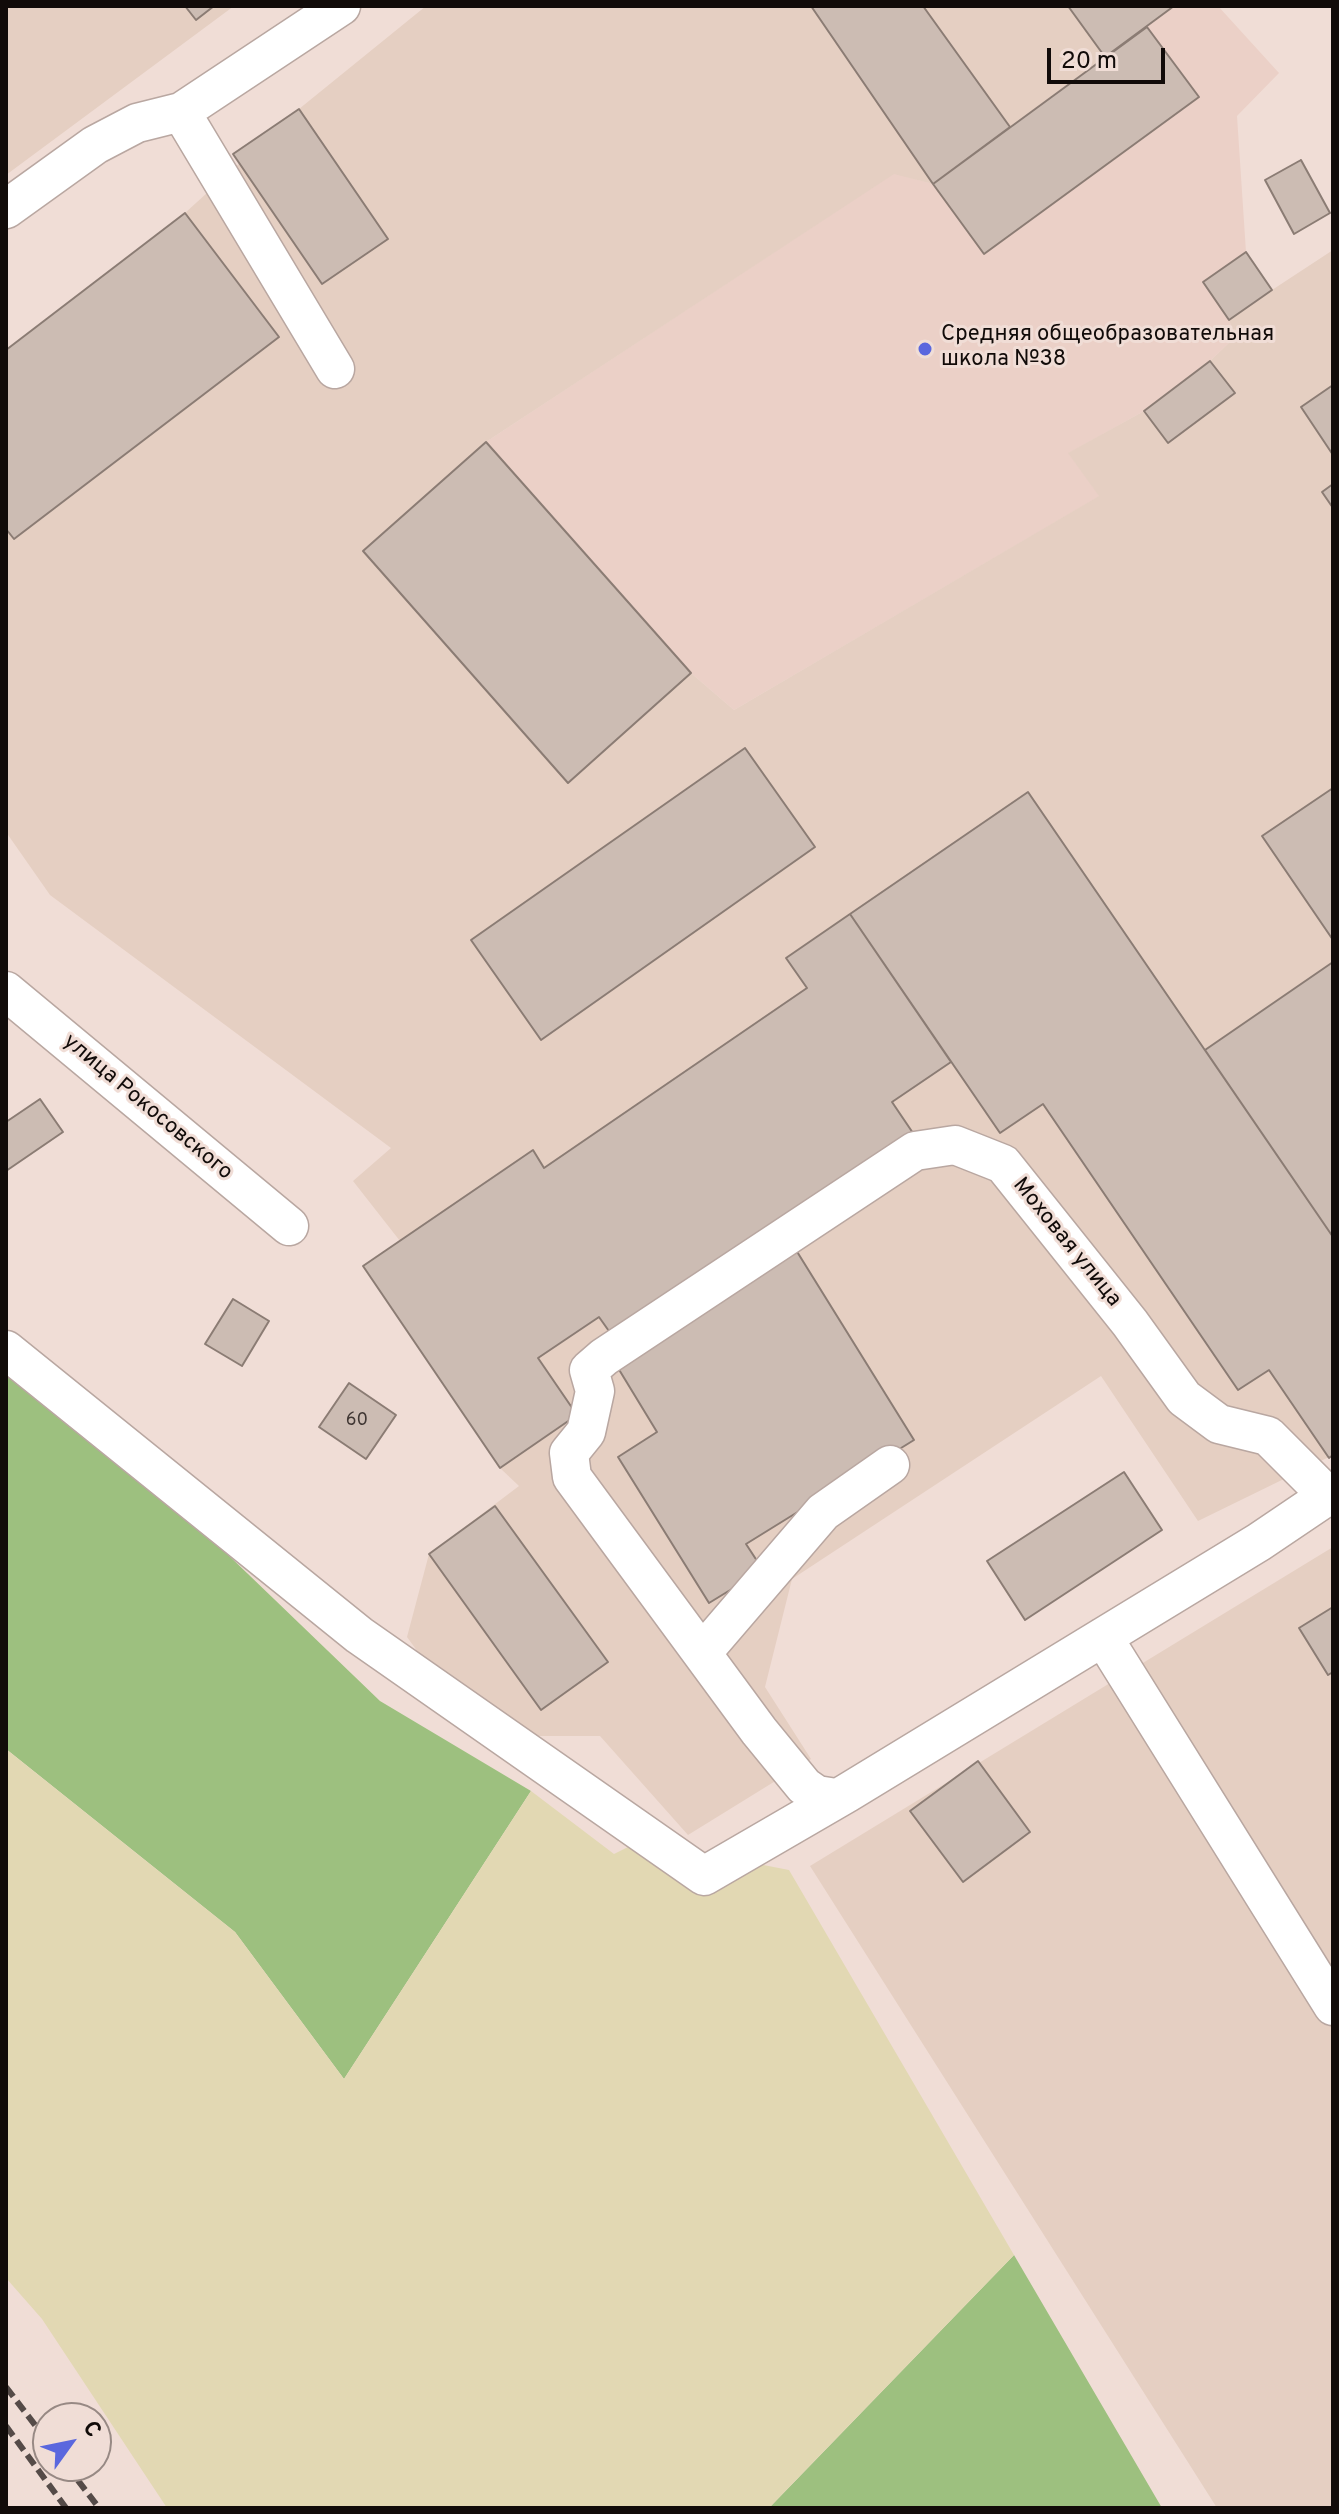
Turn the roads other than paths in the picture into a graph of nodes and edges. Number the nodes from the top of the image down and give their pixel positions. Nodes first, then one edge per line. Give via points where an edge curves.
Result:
1 (341, 6) edge
2 (181, 112) junction
3 (6, 209) edge
4 (335, 369) dead end
5 (6, 991) edge
6 (289, 1226) dead end
7 (6, 1350) edge
8 (890, 1465) dead end
9 (1330, 1494) edge
10 (1103, 1637) junction
11 (702, 1653) junction
12 (836, 1798) junction
13 (1333, 2006) edge

1 - 2 street
2 - 3 street via 137,123 95,145
2 - 4 street
5 - 6 street, улица Рокосовского
7 - 12 street, Моховая улица via 359,1635 704,1876
8 - 11 street via 823,1512
9 - 10 street, Моховая улица
9 - 11 street, Моховая улица via 1268,1436 1219,1424 1184,1398 1003,1164 955,1145 915,1151 589,1370 595,1391 586,1432 569,1453 572,1477
10 - 12 street, Моховая улица
10 - 13 street
11 - 12 street via 804,1786

